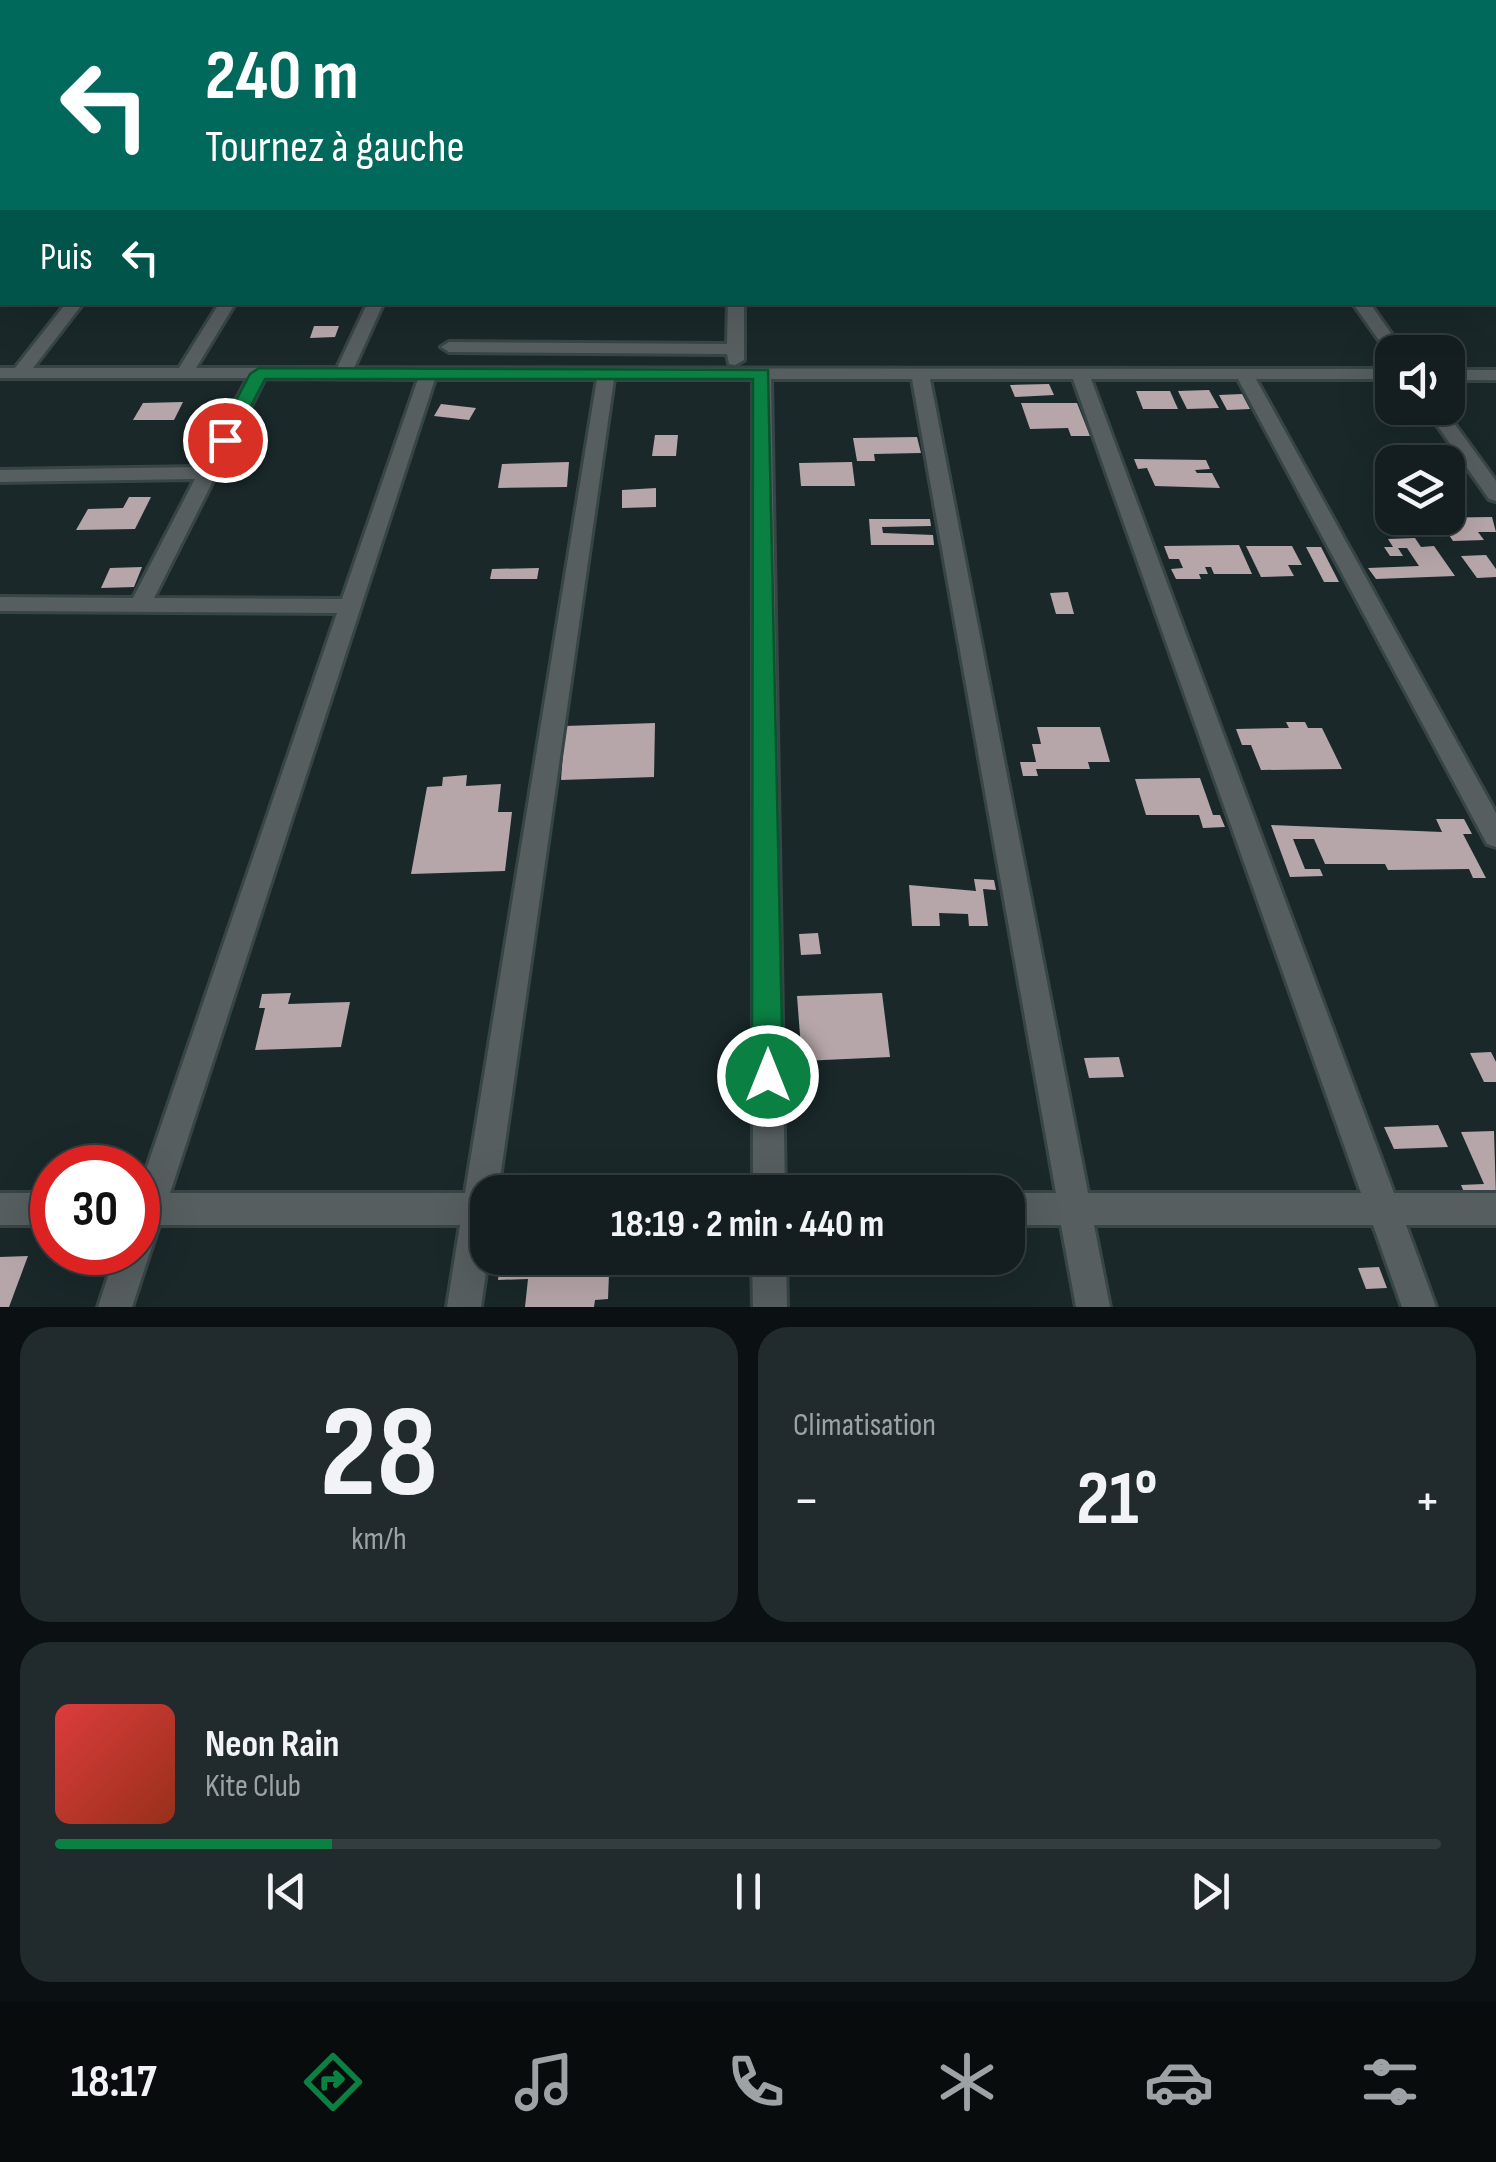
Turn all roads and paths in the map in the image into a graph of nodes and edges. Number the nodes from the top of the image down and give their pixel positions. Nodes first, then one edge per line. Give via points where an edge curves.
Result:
1 (74, 305) edge
2 (226, 305) edge
3 (375, 305) edge
4 (736, 305) edge
5 (1362, 305) edge
6 (1384, 335) edge
7 (449, 346) dead end
8 (735, 348) junction
9 (0, 373) edge
10 (20, 373) junction
11 (184, 374) junction
12 (259, 374) junction
13 (343, 374) junction
14 (428, 374) junction
15 (606, 374) junction
16 (734, 374) junction
17 (762, 374) junction
18 (920, 374) junction
19 (1080, 374) junction
20 (1244, 374) junction
21 (1375, 374) edge
22 (1465, 374) edge
23 (1496, 374) edge
24 (1446, 425) edge
25 (208, 473) junction
26 (0, 476) edge
27 (1496, 495) edge
28 (0, 604) edge
29 (140, 605) junction
30 (350, 606) junction
31 (1496, 838) edge
32 (160, 1159) edge
33 (488, 1175) edge
34 (769, 1175) edge
35 (0, 1209) edge
36 (30, 1209) edge
37 (160, 1209) edge
38 (1025, 1209) edge
39 (1074, 1209) junction
40 (1384, 1209) junction
41 (1496, 1209) edge
42 (470, 1210) edge
43 (126, 1275) edge
44 (470, 1275) edge
45 (770, 1275) edge
46 (115, 1307) edge
47 (464, 1307) edge
48 (770, 1307) edge
49 (1093, 1307) edge
50 (1419, 1307) edge

1 - 10 street
2 - 11 street
3 - 13 street
4 - 8 street
5 - 6 street
7 - 8 street
8 - 16 street
9 - 10 street
10 - 11 street
11 - 12 street
12 - 13 street
12 - 25 street
13 - 14 street
14 - 15 street
14 - 30 street
15 - 16 street
15 - 33 street
16 - 17 street
17 - 18 street
17 - 34 street
18 - 19 street
18 - 39 street
19 - 20 street
19 - 40 street
20 - 21 street
20 - 31 street
22 - 23 street
24 - 27 street
25 - 26 street
25 - 29 street
28 - 29 street
29 - 30 street
30 - 32 street
35 - 36 street
37 - 42 street
38 - 39 street
39 - 40 street
39 - 49 street
40 - 41 street
40 - 50 street
43 - 46 street
44 - 47 street
45 - 48 street

